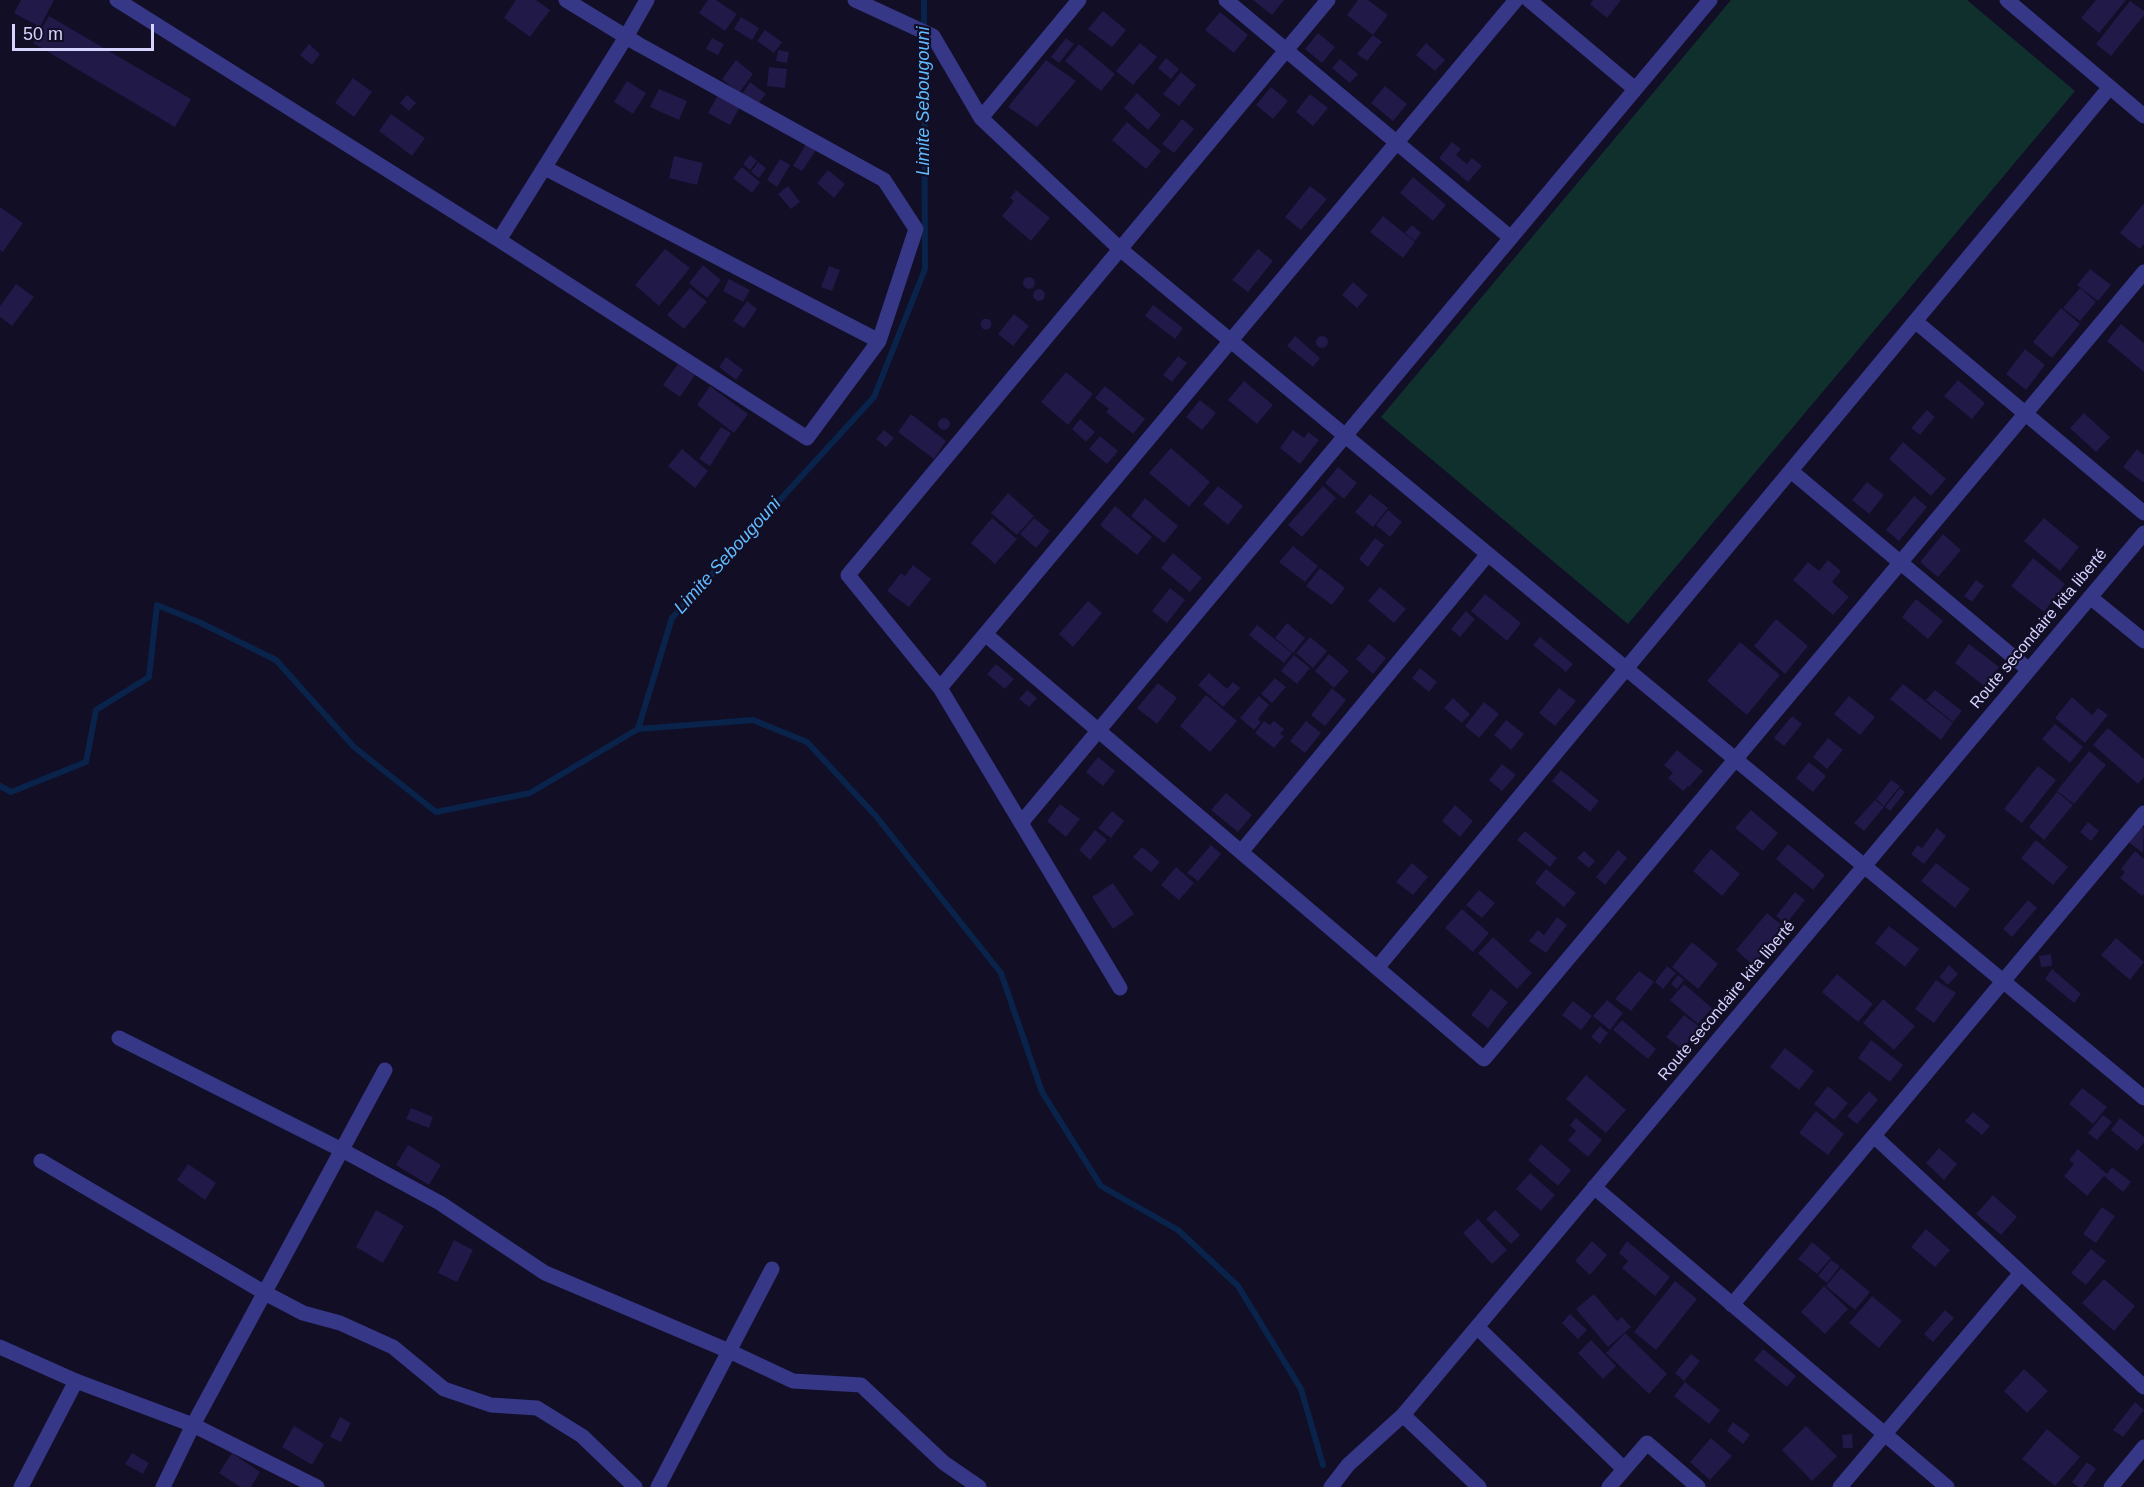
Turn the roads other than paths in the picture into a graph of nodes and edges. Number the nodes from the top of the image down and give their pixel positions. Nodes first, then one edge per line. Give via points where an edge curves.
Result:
1 (117, 0) edge
2 (566, 0) edge
3 (647, 0) edge
4 (855, 0) edge
5 (1079, 0) edge
6 (1226, 0) edge
7 (1328, 0) edge
8 (1516, 0) edge
9 (1529, 0) edge
10 (1710, 0) edge
11 (2007, 0) edge
12 (626, 37) junction
13 (1286, 50) junction
14 (2110, 87) junction
15 (1635, 89) junction
16 (2144, 116) edge
17 (981, 118) junction
18 (1397, 142) junction
19 (545, 168) junction
20 (1511, 238) junction
21 (499, 240) junction
22 (1120, 249) junction
23 (2144, 272) edge
24 (1915, 321) junction
25 (879, 341) junction
26 (1231, 341) junction
27 (2025, 414) junction
28 (1345, 435) junction
29 (1791, 471) junction
30 (2144, 513) edge
31 (2144, 533) edge
32 (1488, 554) junction
33 (1900, 563) junction
34 (2090, 597) junction
35 (985, 634) junction
36 (2144, 641) edge
37 (1626, 669) junction
38 (2029, 670) junction
39 (940, 688) junction
40 (1098, 731) junction
41 (1736, 759) junction
42 (2144, 813) edge
43 (1021, 823) junction
44 (1241, 852) junction
45 (1864, 866) junction
46 (1377, 968) junction
47 (2003, 981) junction
48 (1120, 988) dead end
49 (119, 1038) dead end
50 (385, 1070) dead end
51 (2144, 1098) edge
52 (1874, 1136) junction
53 (342, 1150) junction
54 (41, 1161) dead end
55 (1594, 1187) junction
56 (772, 1269) dead end
57 (2020, 1274) junction
58 (265, 1293) junction
59 (1732, 1305) junction
60 (1477, 1327) junction
61 (0, 1347) edge
62 (729, 1351) junction
63 (76, 1381) junction
64 (2144, 1387) edge
65 (1402, 1415) junction
66 (194, 1425) junction
67 (1885, 1434) junction
68 (2144, 1447) edge
69 (1624, 1469) junction
70 (21, 1487) edge
71 (163, 1487) edge
72 (317, 1487) edge
73 (635, 1487) edge
74 (658, 1487) edge
75 (979, 1487) edge
76 (1330, 1487) edge
77 (1479, 1487) edge
78 (1609, 1487) edge
79 (1698, 1487) edge
80 (1840, 1487) edge
81 (1947, 1487) edge
82 (2111, 1487) edge

1 - 21 street
2 - 12 street
3 - 12 street
4 - 17 street via 933,36
5 - 17 street
6 - 13 street
7 - 13 street
8 - 18 street
9 - 15 street
10 - 15 street
11 - 14 street
12 - 19 street
12 - 25 street via 884,180 916,229
13 - 18 street
13 - 22 street
14 - 16 street
14 - 24 street
15 - 20 street
17 - 22 street
18 - 20 street
18 - 26 street
19 - 21 street
19 - 25 street
20 - 28 street
21 - 25 street via 807,438
22 - 26 street
22 - 39 street via 848,575
23 - 27 street
24 - 27 street
24 - 29 street
26 - 28 street
26 - 35 street
27 - 30 street
27 - 33 street
28 - 32 street
28 - 40 street
29 - 33 street
29 - 37 street
31 - 34 street, Route secondaire kita liberté
32 - 37 street
32 - 44 street
33 - 38 street
33 - 41 street
34 - 36 street
34 - 38 street, Route secondaire kita liberté
35 - 39 street
35 - 40 street
37 - 41 street
37 - 46 street
38 - 45 street, Route secondaire kita liberté
39 - 43 street
40 - 43 street
40 - 44 street
41 - 45 street
41 - 46 street via 1484,1059
42 - 47 street
43 - 48 street
44 - 46 street
45 - 47 street
45 - 55 street, Route secondaire kita liberté
47 - 51 street
47 - 52 street
49 - 53 street
50 - 53 street
52 - 57 street
52 - 59 street
53 - 58 street
53 - 62 street via 440,1203 546,1273
54 - 58 street
55 - 59 street
55 - 60 street, Route secondaire kita liberté
56 - 62 street
57 - 64 street
57 - 67 street
58 - 66 street
58 - 73 street via 303,1313 340,1323 393,1347 444,1389 491,1406 537,1408 582,1437
59 - 67 street
60 - 65 street, Route secondaire kita liberté
60 - 69 street
61 - 63 street
62 - 74 street
62 - 75 street via 793,1381 861,1384 944,1463
63 - 66 street
63 - 70 street
65 - 76 street, Route secondaire kita liberté
65 - 77 street
66 - 71 street
66 - 72 street
67 - 80 street
67 - 81 street
68 - 82 street
69 - 78 street
69 - 79 street via 1647,1443

